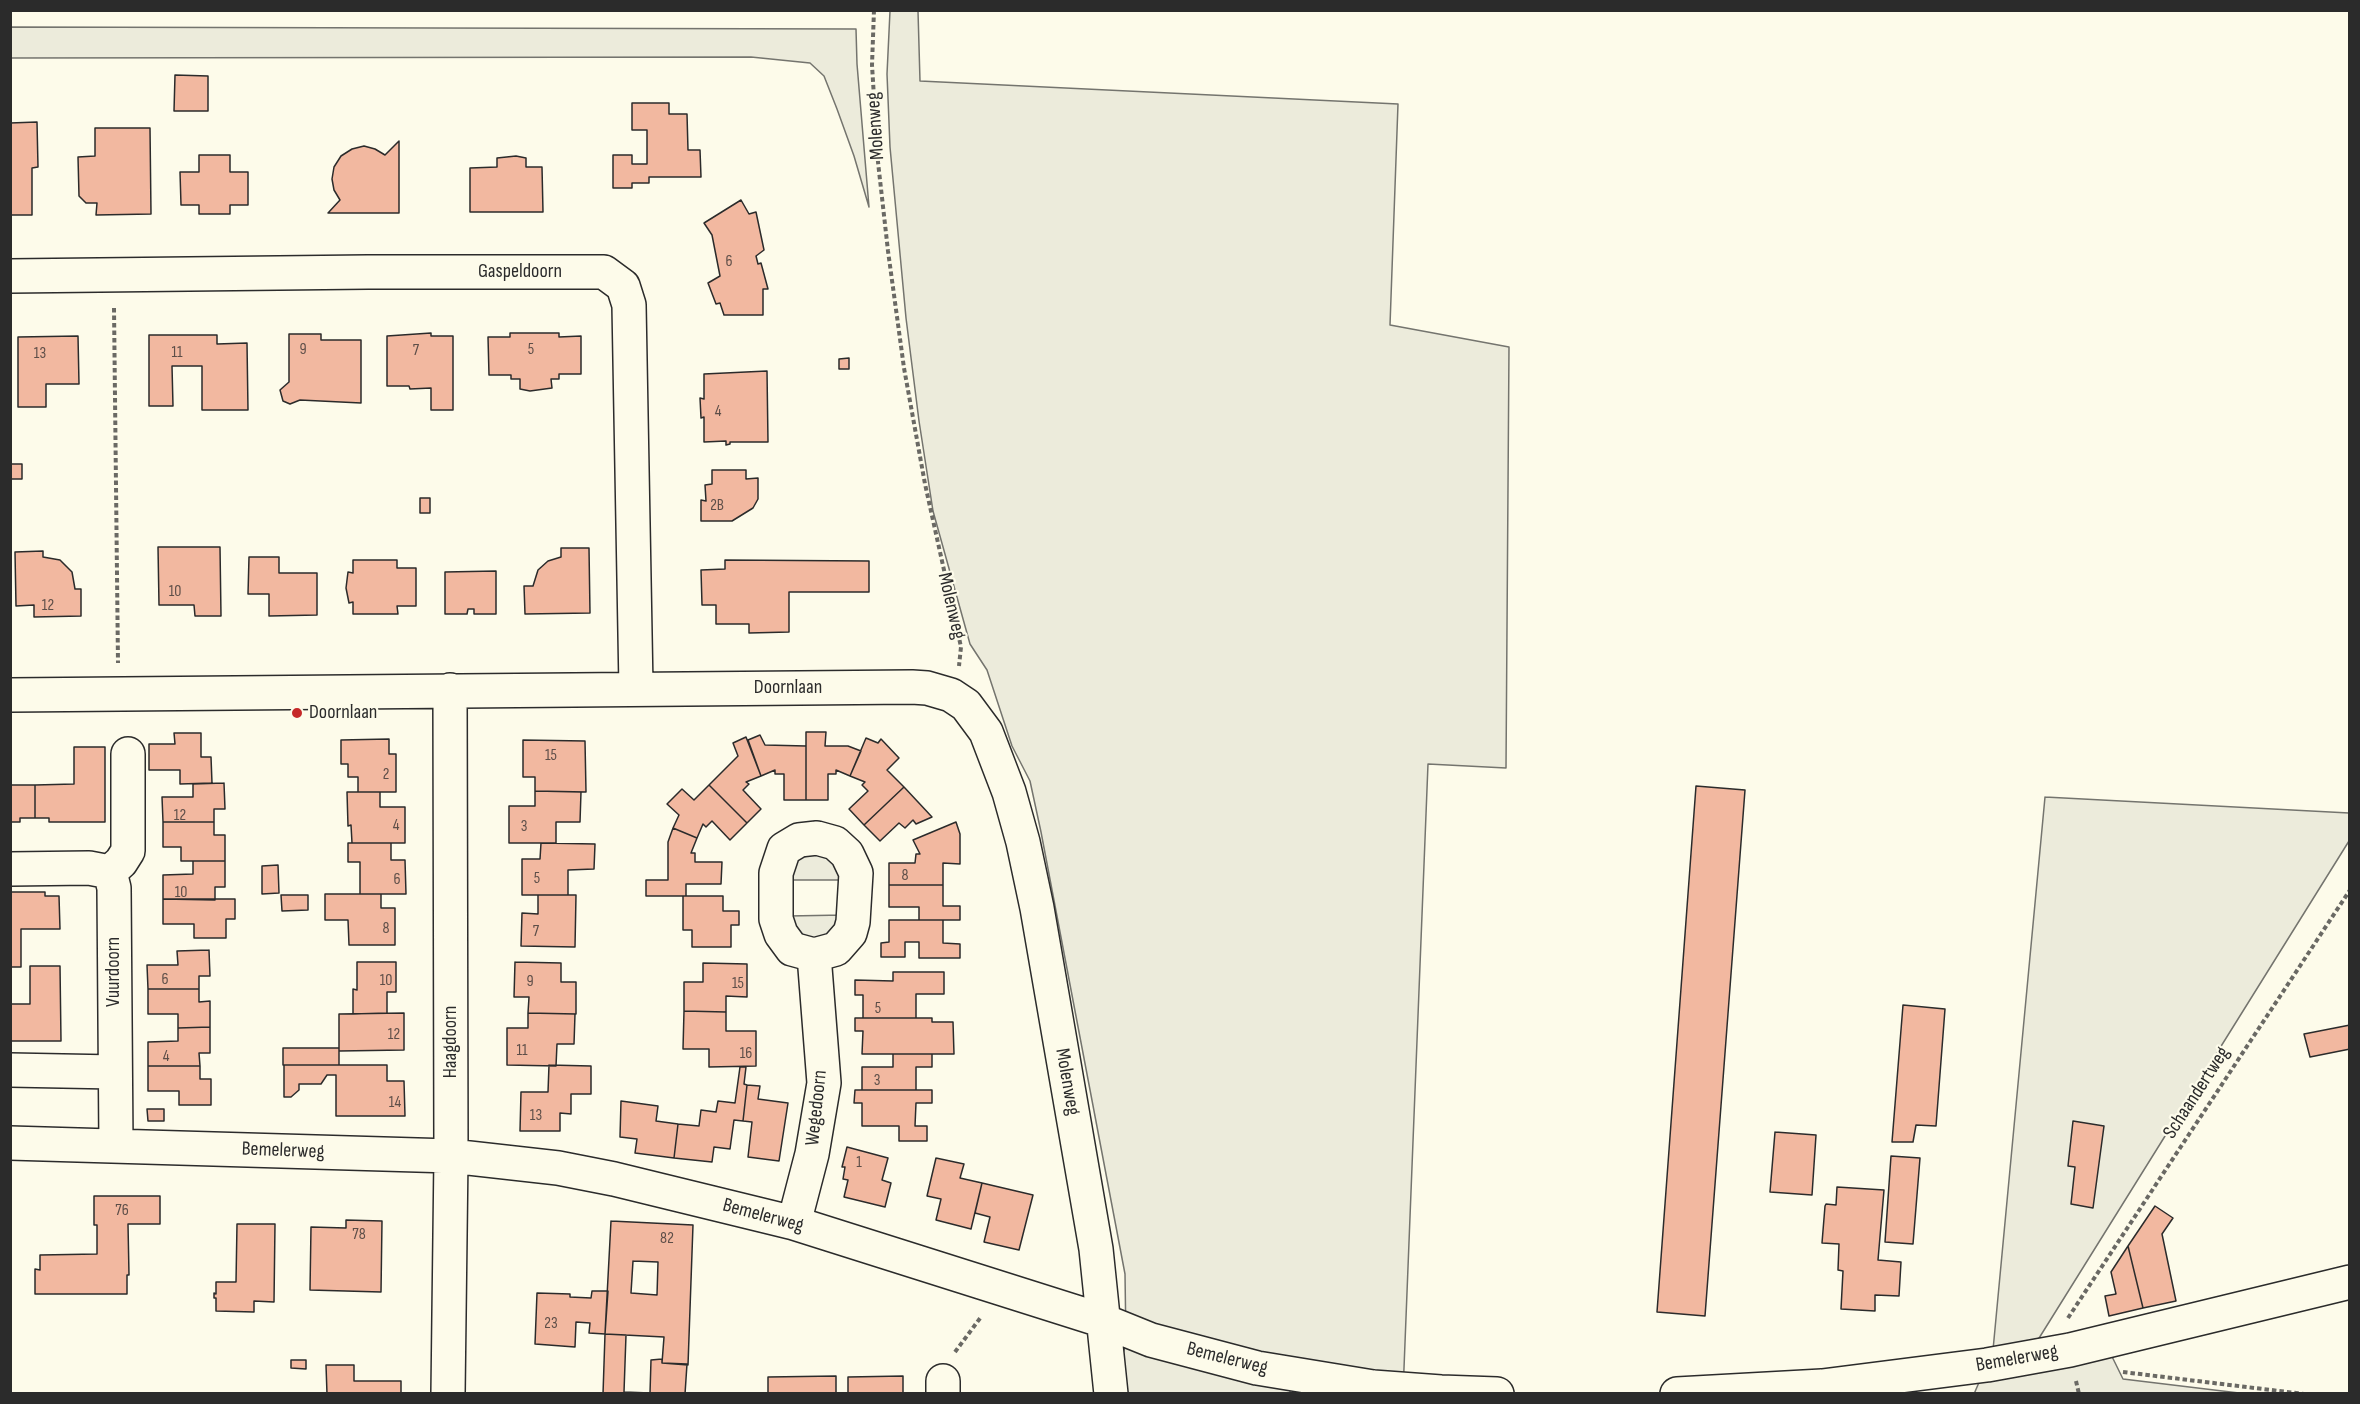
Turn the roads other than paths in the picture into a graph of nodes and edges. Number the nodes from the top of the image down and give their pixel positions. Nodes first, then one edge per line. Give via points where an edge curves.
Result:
1 (10, 276) edge
2 (636, 688) junction
3 (450, 690) junction
4 (10, 695) edge
5 (951, 695) joint
6 (128, 754) dead end
7 (10, 869) edge
8 (110, 873) junction
9 (814, 955) dead end
10 (10, 1070) edge
11 (115, 1072) junction
12 (10, 1143) edge
13 (116, 1146) junction
14 (451, 1156) junction
15 (794, 1223) junction
16 (2349, 1282) edge
17 (1104, 1321) junction
18 (448, 1394) edge
19 (1112, 1394) edge
20 (1497, 1394) edge
21 (1677, 1394) edge

1 - 2 street, Gaspeldoorn via 603,272 623,286 629,306
2 - 3 street, Doornlaan
2 - 5 street, Doornlaan via 920,687
3 - 4 street, Doornlaan
3 - 14 street, Haagdoorn
5 - 17 street, Molenweg via 966,705 986,732 1023,842 1096,1249
6 - 8 street via 128,851
7 - 8 street via 89,868
8 - 11 street, Vuurdoorn via 114,888
9 - 15 street, Wegedoorn via 824,1083 812,1154
10 - 11 street
11 - 13 street, Vuurdoorn
12 - 13 street, Bemelerweg
13 - 14 street, Bemelerweg
14 - 15 street, Bemelerweg via 574,1171
14 - 18 street, Haagdoorn
15 - 17 street, Bemelerweg
16 - 21 street, Bemelerweg via 2070,1350 1987,1365 1822,1386
17 - 19 street, Molenweg
17 - 20 street, Bemelerweg via 1151,1340 1257,1368 1374,1387

